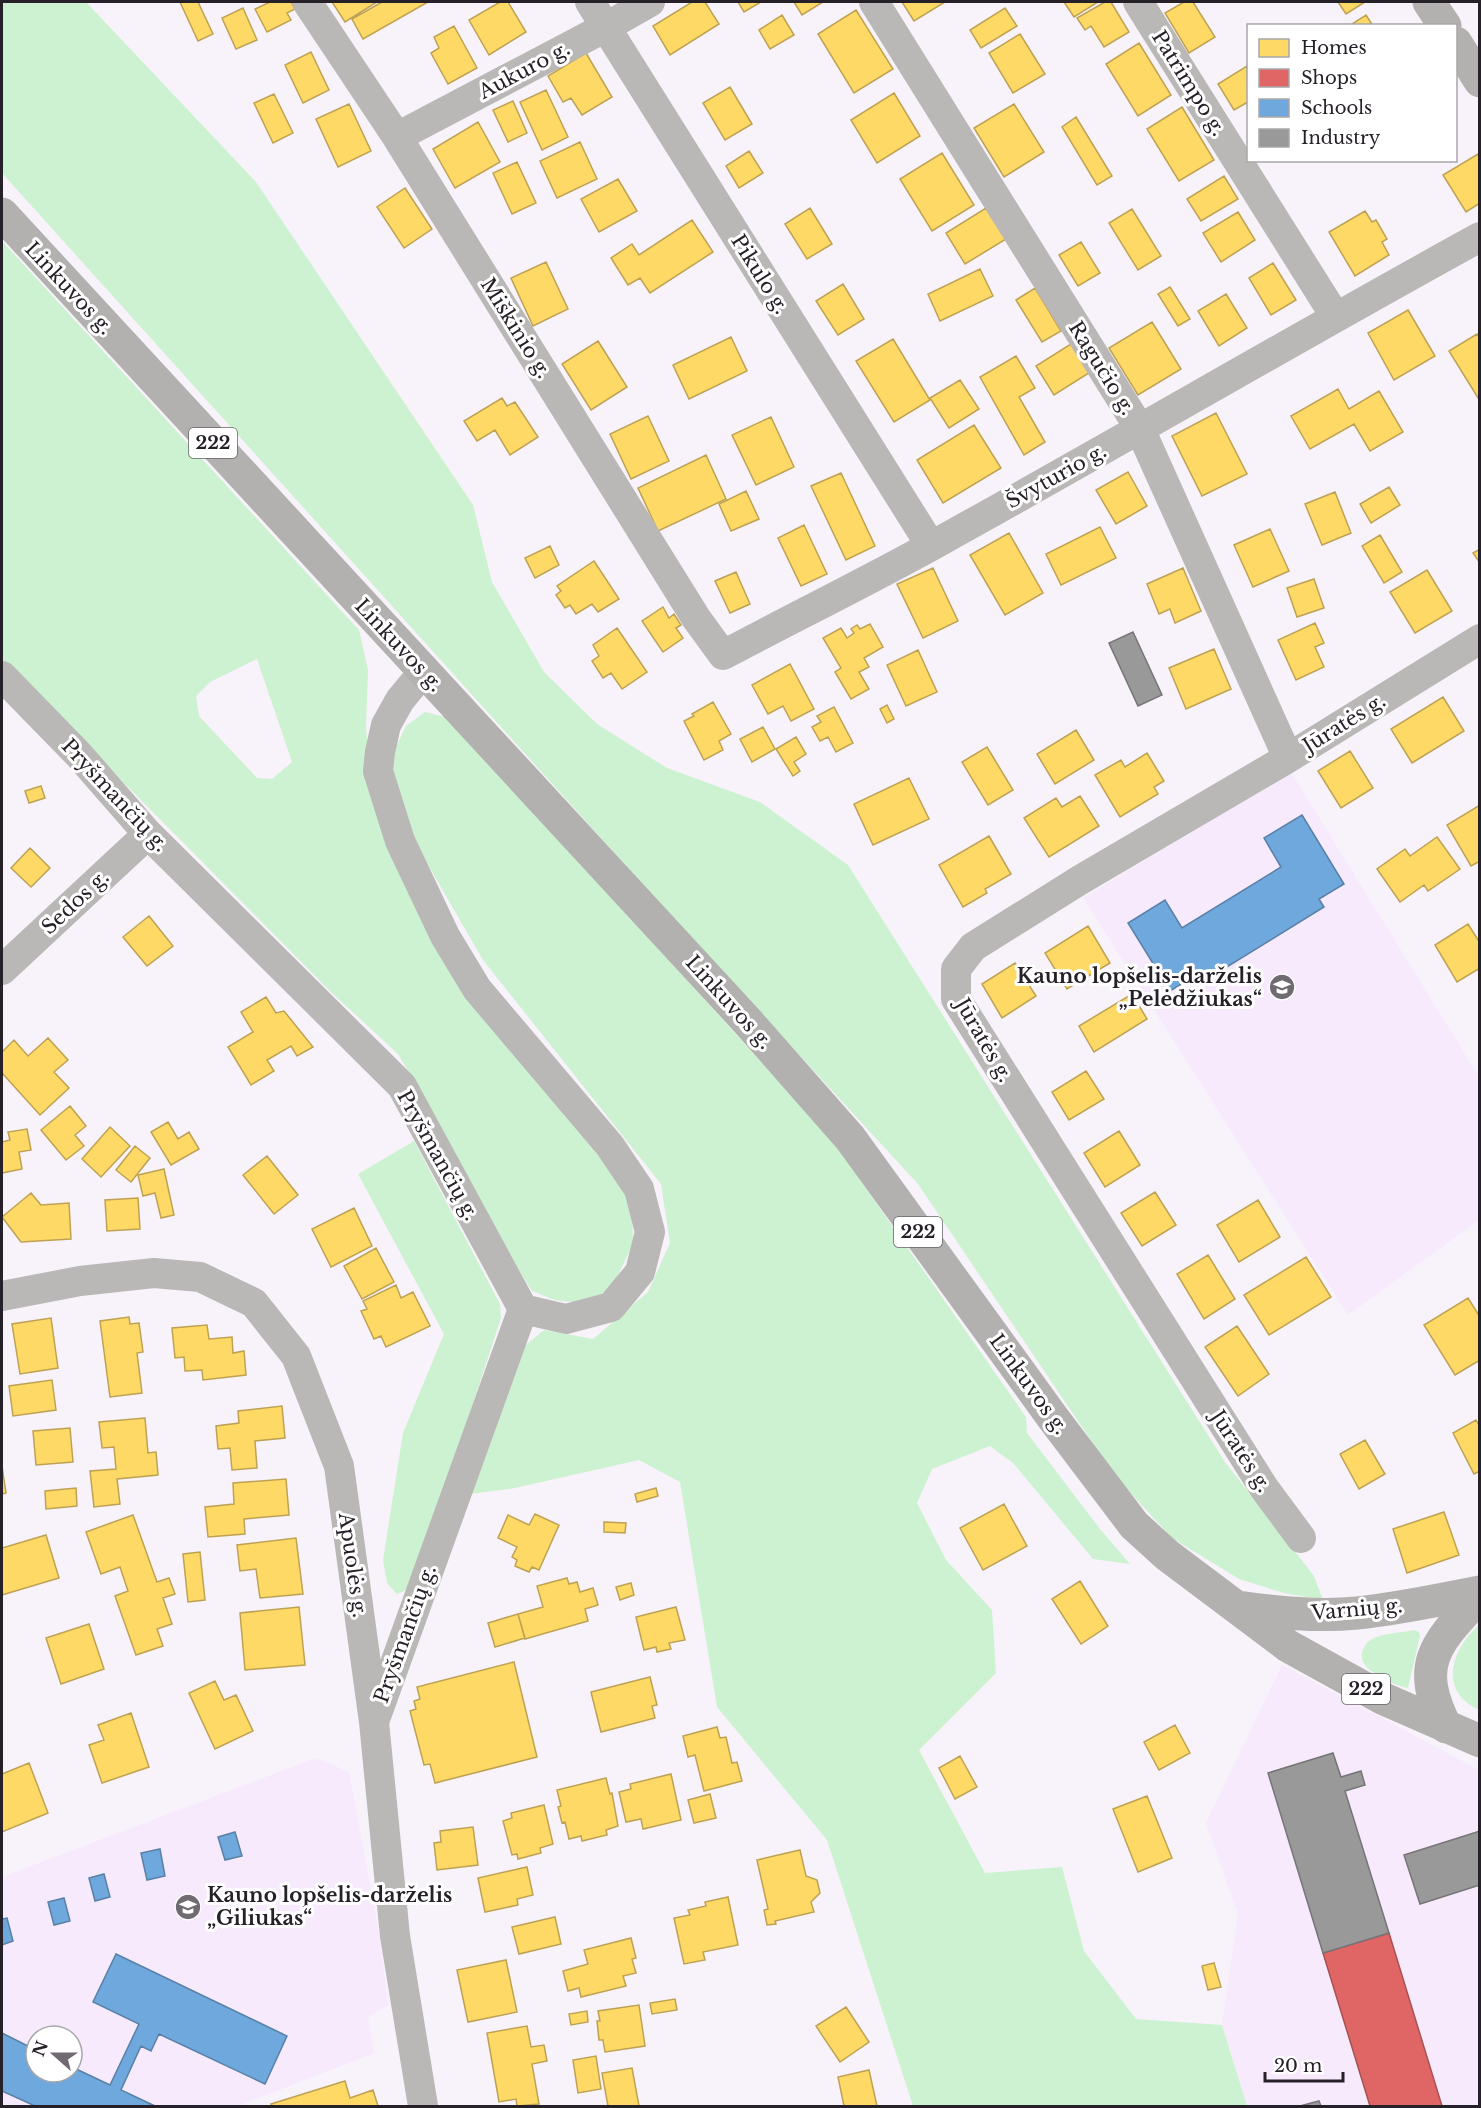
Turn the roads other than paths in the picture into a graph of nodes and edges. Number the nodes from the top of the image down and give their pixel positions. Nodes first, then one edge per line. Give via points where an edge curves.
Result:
1 (307, 2) edge
2 (590, 2) edge
3 (650, 2) edge
4 (874, 2) edge
5 (1138, 2) edge
6 (1430, 2) edge
7 (1443, 24) edge
8 (606, 27) junction
9 (1457, 46) edge
10 (1479, 81) edge
11 (397, 137) junction
12 (2, 214) edge
13 (1479, 237) edge
14 (1335, 316) junction
15 (1140, 429) junction
16 (931, 546) junction
17 (1479, 639) edge
18 (723, 655) joint
19 (424, 671) junction
20 (2, 676) edge
21 (1288, 758) junction
22 (148, 834) junction
23 (2, 970) edge
24 (2, 1296) edge
25 (523, 1309) junction
26 (1301, 1538) dead end
27 (1479, 1594) edge
28 (1234, 1606) junction
29 (374, 1722) junction
30 (1446, 1727) junction
31 (1479, 1741) edge
32 (423, 2106) edge

1 - 11 street, Miškinio g.
2 - 8 street, Pikulo g.
3 - 8 street, Aukuro g.
4 - 15 street, Ragučio g.
5 - 14 street, Patrimpo g.
6 - 7 main road
8 - 11 street, Aukuro g.
8 - 16 street, Pikulo g.
9 - 10 main road
11 - 18 street, Miškinio g. via 696,618
12 - 19 main road, Linkuvos g. / 222
13 - 14 street, Švyturio g.
14 - 15 street, Švyturio g.
15 - 16 street, Švyturio g.
15 - 21 street, Ragučio g.
16 - 18 street, Švyturio g.
17 - 21 street, Jūratės g.
19 - 25 street via 386,725 380,752 378,771 400,841 445,936 477,989 610,1146 639,1189 650,1232 640,1272 611,1307 566,1319
19 - 28 main road, Linkuvos g. / 222 via 850,1138 1134,1525
20 - 22 street, Pryšmančių g.
21 - 26 street, Jūratės g. via 973,947 956,969 956,999 1264,1488
22 - 23 street, Sedos g.
22 - 25 street, Pryšmančių g. via 402,1086
24 - 29 street, Apuolės g. via 80,1281 154,1273 200,1277 254,1304 296,1356 339,1466
25 - 29 street, Pryšmančių g.
27 - 28 main road, Varnių g. via 1357,1613 1317,1615
27 - 30 main road via 1436,1647 1430,1676 1433,1698
28 - 30 main road, Linkuvos g. / 222 via 1288,1646 1384,1699
29 - 32 street, Apuolės g. via 394,1936
30 - 31 main road, Linkuvos g. / 222

